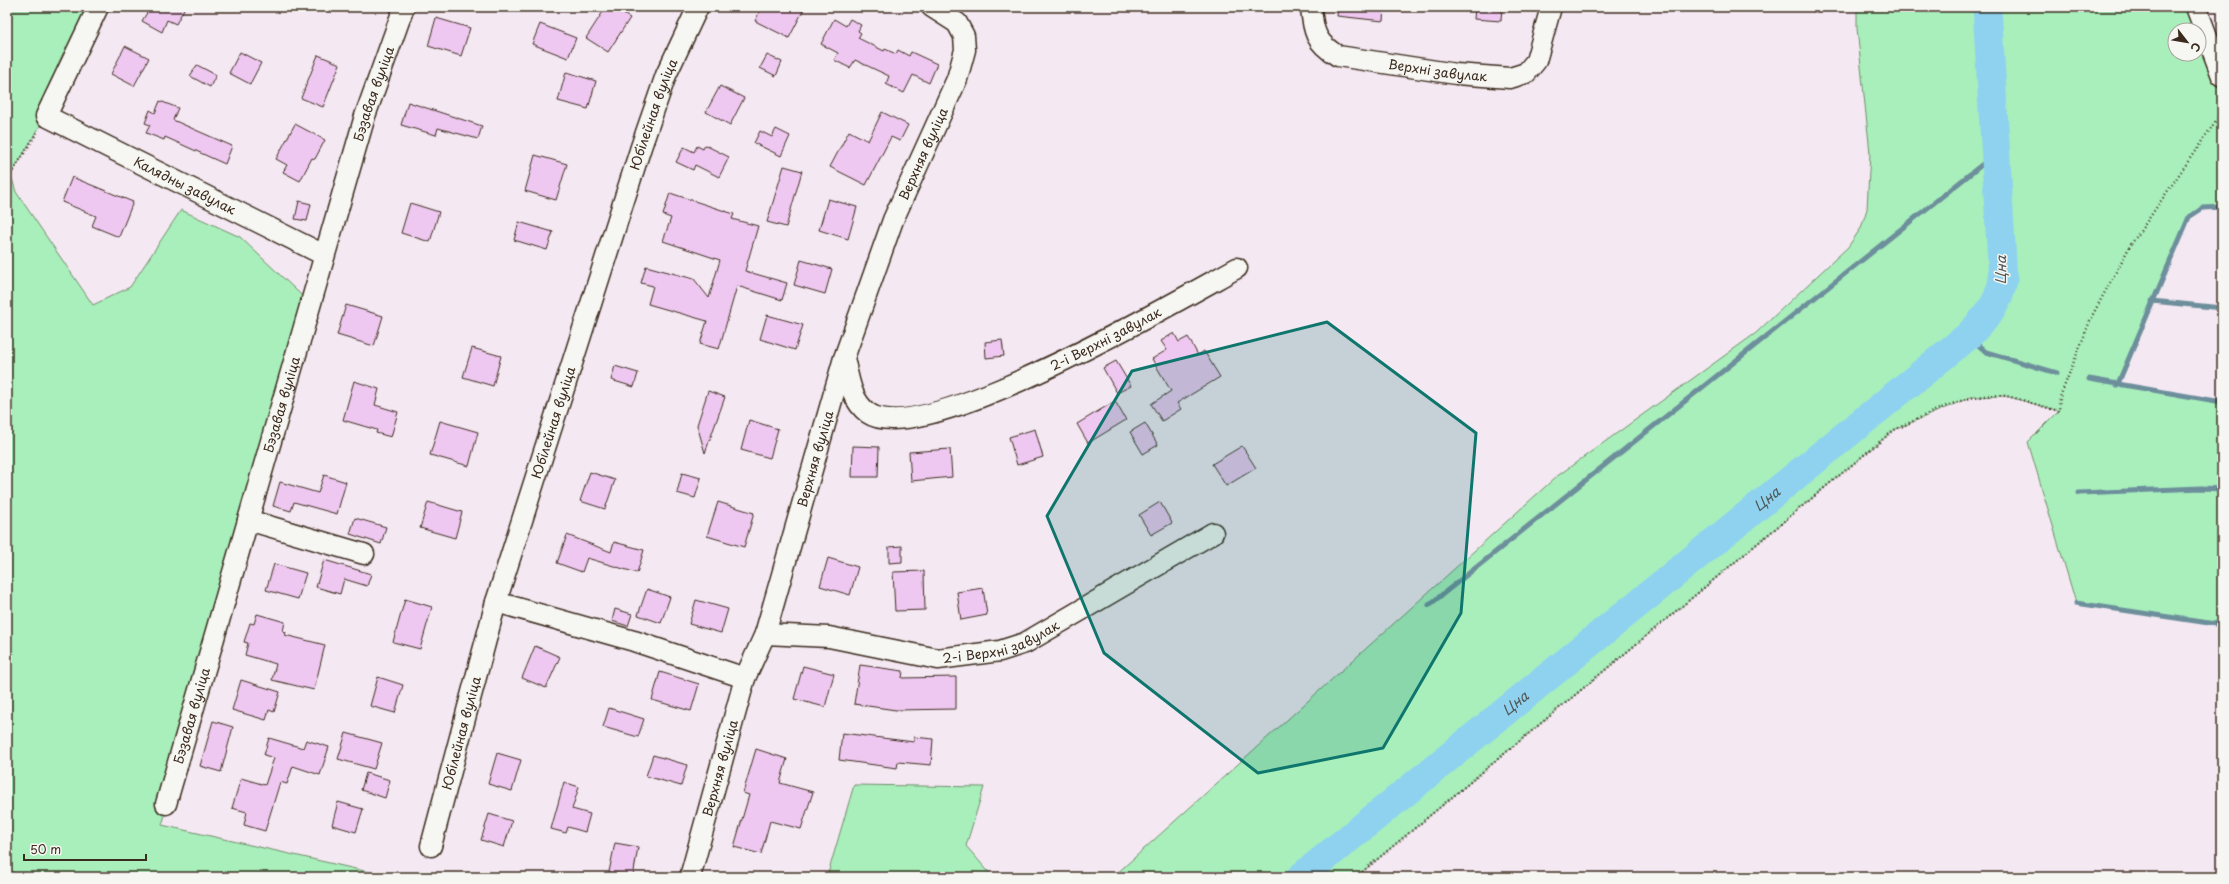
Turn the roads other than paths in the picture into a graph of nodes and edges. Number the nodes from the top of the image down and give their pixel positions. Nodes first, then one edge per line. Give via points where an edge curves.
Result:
1 (98, 7) edge
2 (404, 7) edge
3 (698, 7) edge
4 (932, 7) edge
5 (1311, 7) edge
6 (1551, 7) edge
7 (2196, 7) edge
8 (2222, 76) edge
9 (324, 255) junction
10 (1237, 268) dead end
11 (844, 358) junction
12 (248, 520) junction
13 (1213, 533) dead end
14 (364, 554) dead end
15 (496, 602) junction
16 (765, 634) junction
17 (745, 678) junction
18 (166, 804) dead end
19 (431, 846) dead end
20 (690, 877) edge

1 - 9 street, Калядны завулак via 46,116
2 - 9 street, Бэзавая вуліца via 365,116
3 - 15 street, Юбілейная вуліца via 666,75 641,147
4 - 11 street, Верхняя вуліца via 957,23 964,36 965,50 957,79 893,220
5 - 6 street, Верхні завулак via 1318,40 1326,49 1338,56 1456,74 1510,78 1526,73 1536,61
7 - 8 street
9 - 12 street, Бэзавая вуліца
10 - 11 street, 2-і Верхні завулак via 1063,362 968,402 916,417 883,418 869,413 857,401 850,386
11 - 16 street, Верхняя вуліца
12 - 14 street
12 - 18 street, Бэзавая вуліца
13 - 16 street, 2-і Верхні завулак via 1025,643 1000,651 938,659 829,637
15 - 17 street via 634,641
15 - 19 street, Юбілейная вуліца
16 - 17 street, Верхняя вуліца
17 - 20 street, Верхняя вуліца

